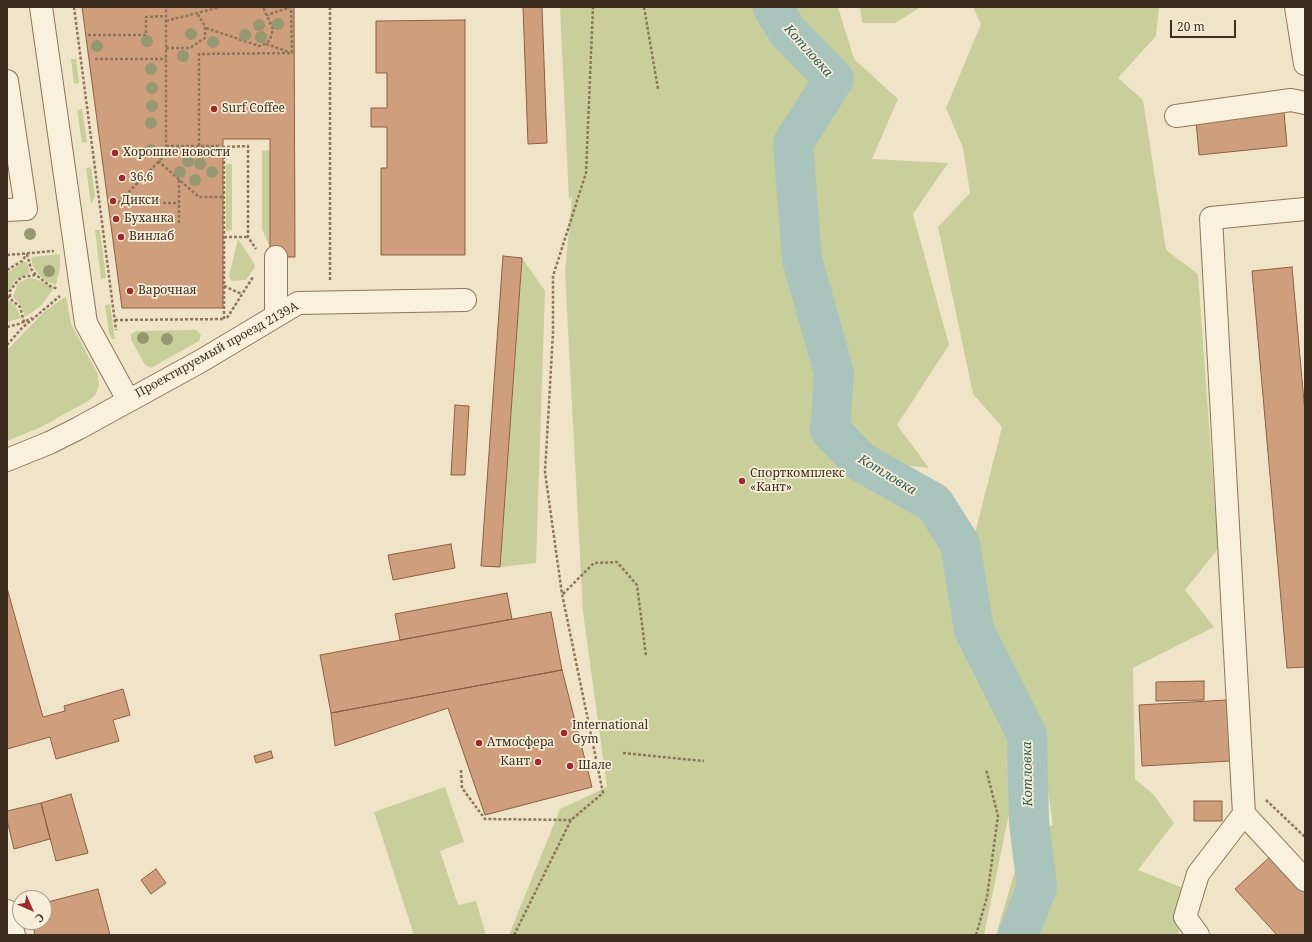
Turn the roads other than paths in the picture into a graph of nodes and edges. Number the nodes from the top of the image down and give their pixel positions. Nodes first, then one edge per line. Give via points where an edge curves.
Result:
1 (41, 7) edge
2 (1296, 7) edge
3 (1305, 64) edge
4 (7, 81) edge
5 (1305, 103) edge
6 (1176, 116) dead end
7 (1305, 209) edge
8 (7, 210) edge
9 (282, 257) dead end
10 (465, 300) dead end
11 (282, 312) junction
12 (128, 400) junction
13 (7, 460) edge
14 (1244, 814) junction
15 (1305, 880) edge
16 (7, 911) edge
17 (14, 935) edge
18 (1198, 935) edge

1 - 12 street via 86,323
2 - 3 street
4 - 8 street via 26,209
5 - 6 street via 1291,100
7 - 14 street via 1211,218
9 - 11 street
10 - 11 street, Проектируемый проезд 2139А via 298,303
11 - 12 street, Проектируемый проезд 2139А
12 - 13 street, Проектируемый проезд 2139А via 49,443
14 - 15 street
14 - 18 street via 1198,874 1185,917
16 - 17 street

